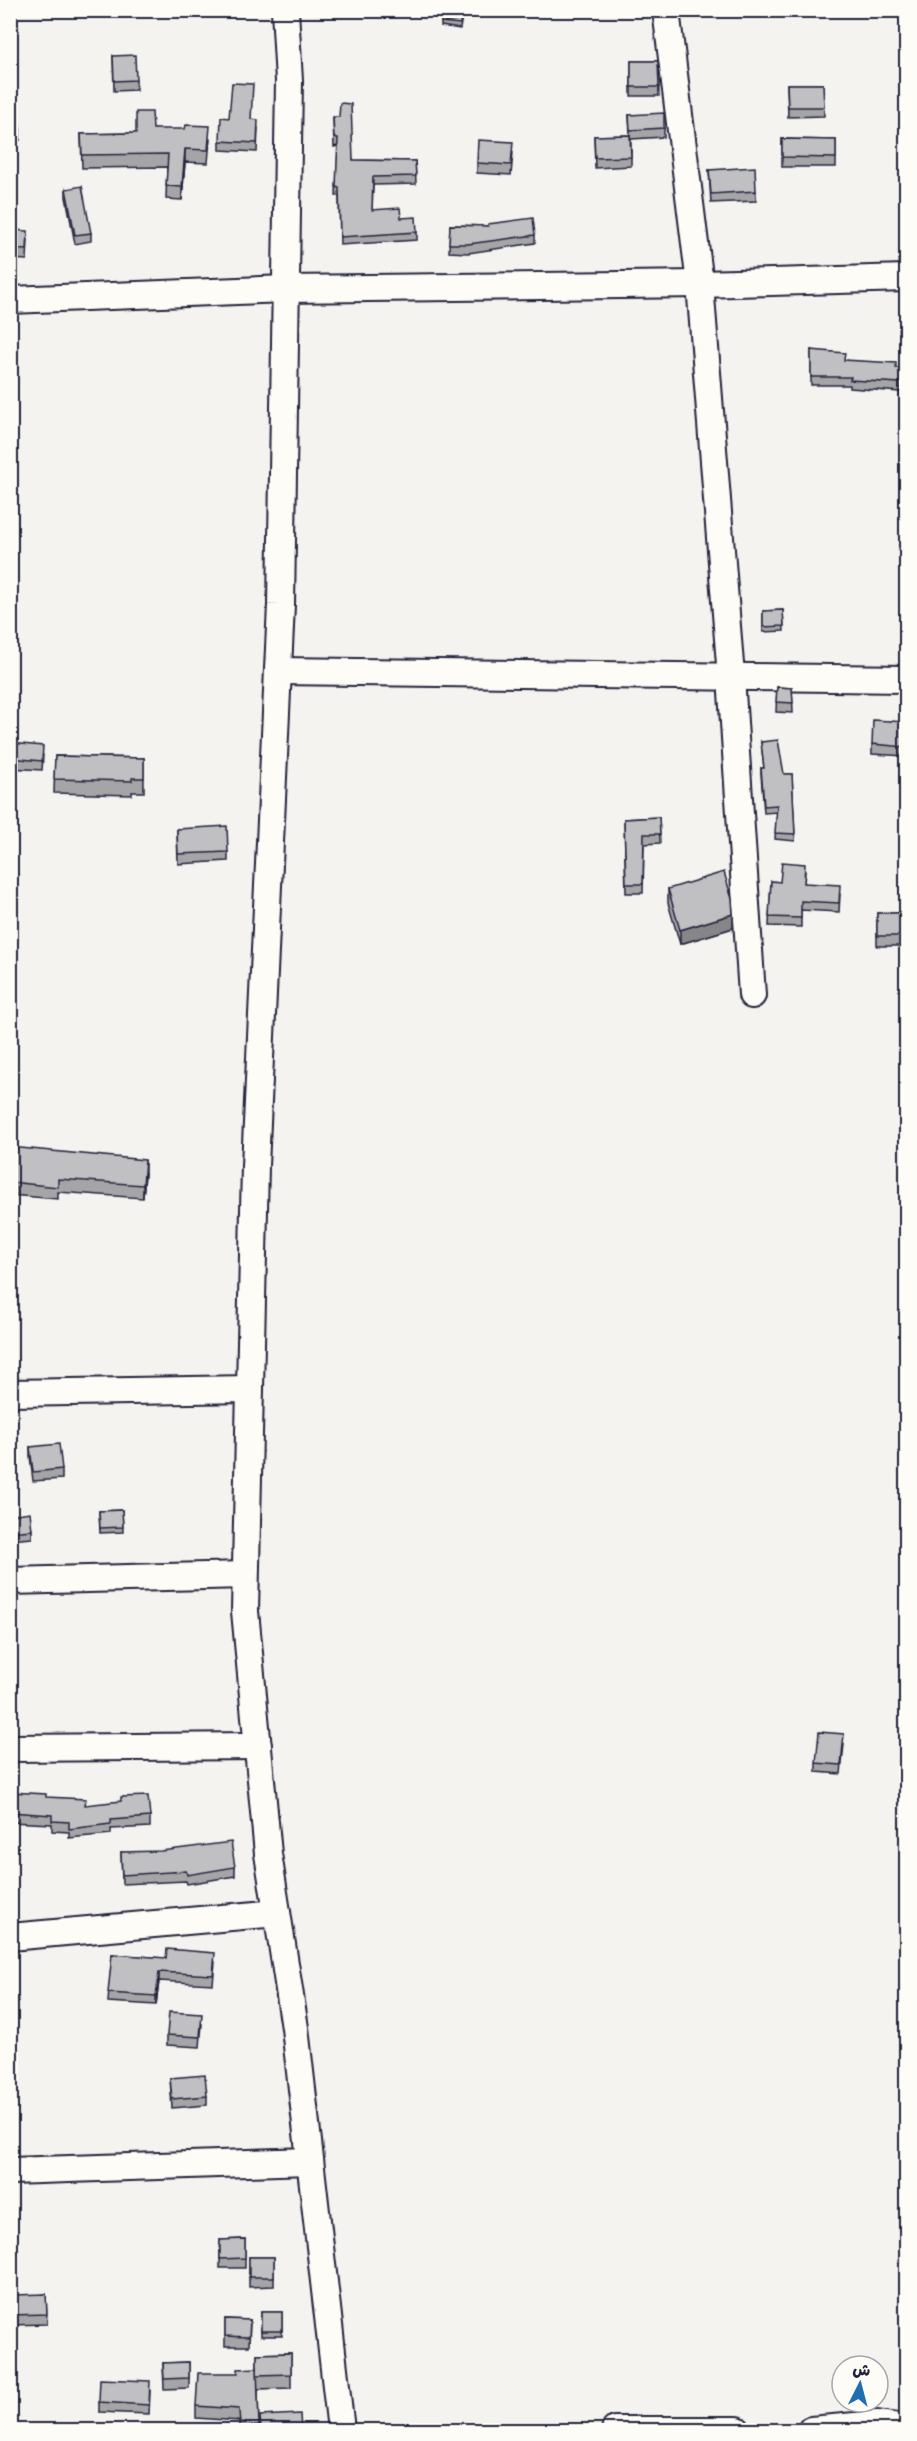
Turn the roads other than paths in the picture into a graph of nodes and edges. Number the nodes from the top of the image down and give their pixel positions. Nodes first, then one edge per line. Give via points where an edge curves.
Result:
1 (285, 10) edge
2 (666, 10) edge
3 (906, 278) edge
4 (700, 284) junction
5 (286, 289) junction
6 (10, 300) edge
7 (278, 671) junction
8 (731, 677) junction
9 (906, 679) edge
10 (752, 995) dead end
11 (250, 1389) junction
12 (10, 1393) edge
13 (245, 1575) junction
14 (10, 1581) edge
15 (258, 1746) junction
16 (10, 1748) edge
17 (277, 1913) junction
18 (10, 1937) edge
19 (310, 2161) junction
20 (10, 2171) edge
21 (906, 2428) edge
22 (341, 2430) edge
23 (615, 2430) edge
24 (736, 2430) edge
25 (811, 2430) edge

1 - 5 street via 289,81
2 - 4 street
3 - 4 street
4 - 5 street
4 - 8 street
5 - 6 street
5 - 7 street
7 - 8 street
7 - 11 street via 255,1166
8 - 9 street
8 - 10 street
11 - 12 street
11 - 13 street
13 - 14 street
13 - 15 street via 244,1611
15 - 16 street
15 - 17 street
17 - 18 street
17 - 19 street
19 - 20 street
19 - 22 street
21 - 25 street via 878,2424
23 - 24 street

